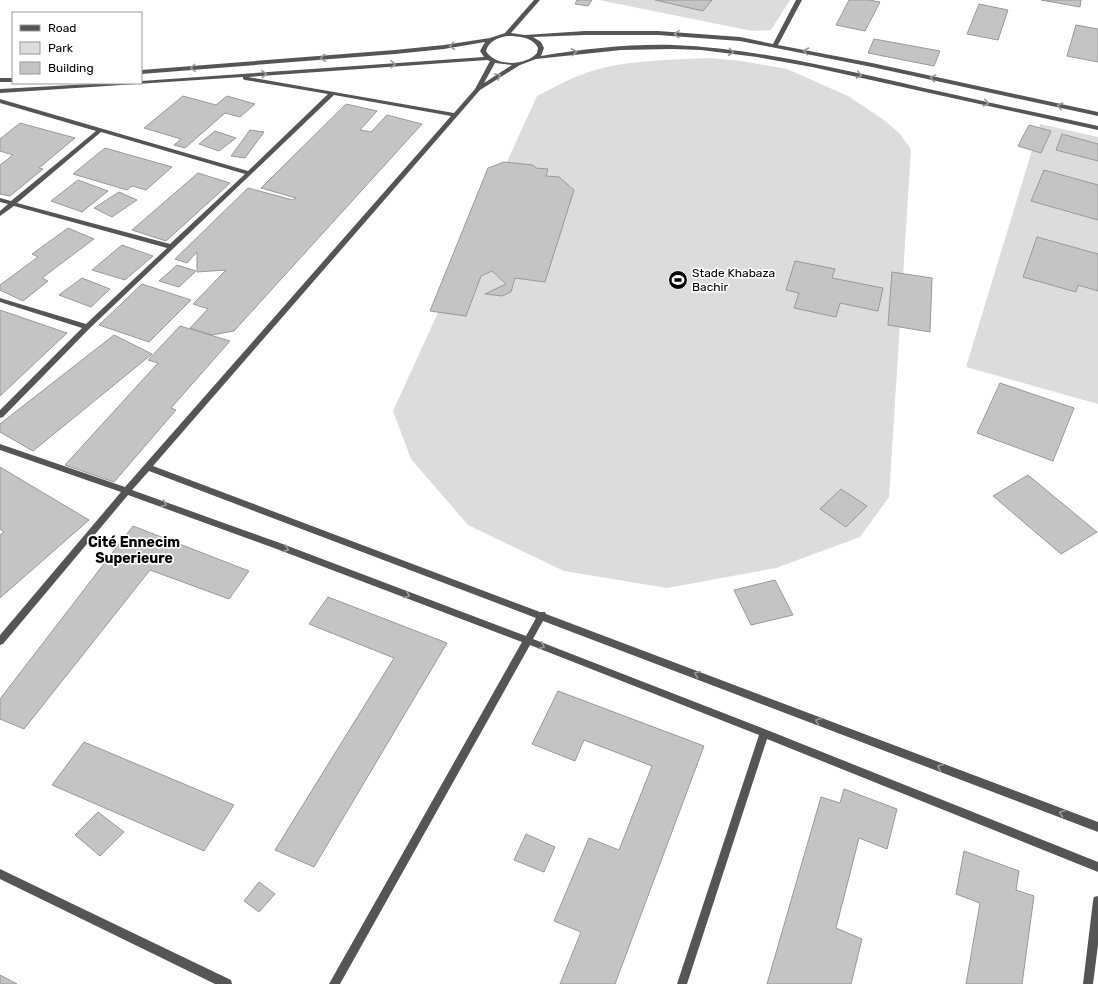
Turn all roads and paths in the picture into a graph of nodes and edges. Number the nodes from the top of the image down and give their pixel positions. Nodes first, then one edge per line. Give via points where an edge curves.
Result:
1 (538, 0) edge
2 (799, 0) edge
3 (507, 34) junction
4 (525, 36) junction
5 (491, 39) junction
6 (775, 45) junction
7 (535, 58) junction
8 (491, 60) junction
9 (519, 64) junction
10 (142, 72) edge
11 (232, 76) junction
12 (0, 80) edge
13 (12, 80) edge
14 (142, 83) edge
15 (122, 84) edge
16 (477, 90) junction
17 (0, 91) edge
18 (332, 94) junction
19 (0, 101) edge
20 (1098, 114) edge
21 (455, 115) junction
22 (1098, 128) edge
23 (100, 130) junction
24 (249, 174) junction
25 (0, 200) edge
26 (12, 204) junction
27 (0, 214) edge
28 (172, 247) junction
29 (0, 300) edge
30 (87, 327) junction
31 (0, 415) edge
32 (0, 447) edge
33 (147, 467) junction
34 (127, 490) junction
35 (542, 616) junction
36 (528, 640) junction
37 (0, 641) edge
38 (764, 733) junction
39 (1098, 827) edge
40 (1098, 867) edge
41 (0, 874) edge
42 (1098, 901) edge
43 (227, 984) edge
44 (334, 984) edge
45 (682, 984) edge
46 (1088, 984) edge

1 - 3 street
2 - 6 street
3 - 4 street
3 - 5 street
6 -> 4 street via 740,39 658,33 586,32
4 - 7 street via 539,43 540,53
5 - 8 street via 486,42 482,51
5 -> 10 street via 401,52
20 -> 6 street
7 - 9 street
7 -> 22 street via 630,47 728,51 810,64
8 - 9 street
11 -> 8 street
8 - 16 street
16 -> 9 street
11 - 14 street
11 - 18 street
12 - 13 street
15 - 17 street
16 - 21 street
18 - 21 street
18 - 24 street
19 - 23 street
21 - 33 street
23 - 24 street
23 - 26 street
24 - 28 street
25 - 26 street
26 - 27 street
26 - 28 street
28 - 30 street
29 - 30 street
30 - 31 street
32 - 34 street
33 - 34 street
33 - 35 street
34 -> 36 street
34 - 37 street
35 - 36 street
39 -> 35 street
36 -> 38 street
36 - 44 street
38 - 40 street
38 - 45 street
41 - 43 street
42 - 46 street

